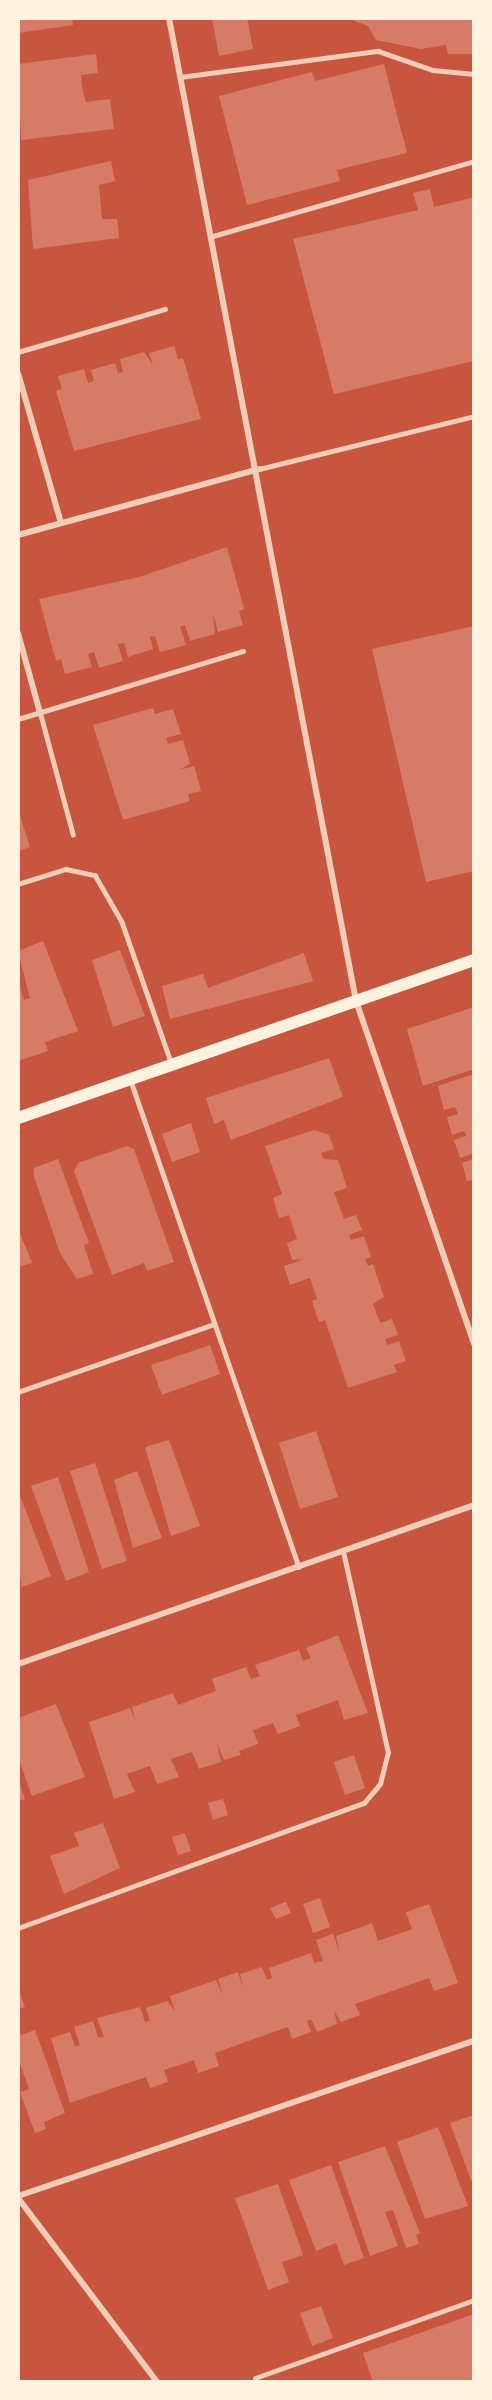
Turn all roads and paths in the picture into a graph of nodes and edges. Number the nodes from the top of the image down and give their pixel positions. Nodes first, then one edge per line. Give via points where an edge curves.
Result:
1 (169, 18) edge
2 (474, 74) edge
3 (180, 77) junction
4 (474, 161) edge
5 (213, 236) junction
6 (165, 309) dead end
7 (18, 352) edge
8 (18, 373) edge
9 (474, 416) edge
10 (259, 469) junction
11 (61, 523) junction
12 (18, 535) edge
13 (18, 633) edge
14 (243, 651) dead end
15 (40, 713) junction
16 (18, 719) edge
17 (73, 835) dead end
18 (18, 884) edge
19 (474, 960) edge
20 (356, 1001) junction
21 (171, 1065) junction
22 (131, 1079) junction
23 (18, 1118) edge
24 (214, 1324) junction
25 (474, 1343) edge
26 (18, 1392) edge
27 (474, 1505) edge
28 (343, 1552) junction
29 (300, 1567) junction
30 (18, 1664) edge
31 (18, 1928) edge
32 (474, 2041) edge
33 (18, 2197) edge
34 (474, 2300) edge
35 (255, 2378) dead end
36 (157, 2382) edge

1 - 3 street
2 - 3 lane via 433,70 378,51
3 - 5 street
4 - 5 lane
5 - 10 street
6 - 7 lane
8 - 11 street
9 - 10 lane
10 - 11 street
10 - 20 street
11 - 12 street
13 - 15 street
14 - 15 lane
15 - 16 lane
15 - 17 street
18 - 21 lane via 66,869 95,875 122,922
19 - 20 main road
20 - 21 main road
20 - 25 street
21 - 22 main road
22 - 23 main road
22 - 24 lane
24 - 26 lane
24 - 29 lane
27 - 28 street
28 - 29 street
28 - 31 lane via 388,1753 380,1784 364,1803
29 - 30 street
32 - 33 street
33 - 36 street
34 - 35 lane

